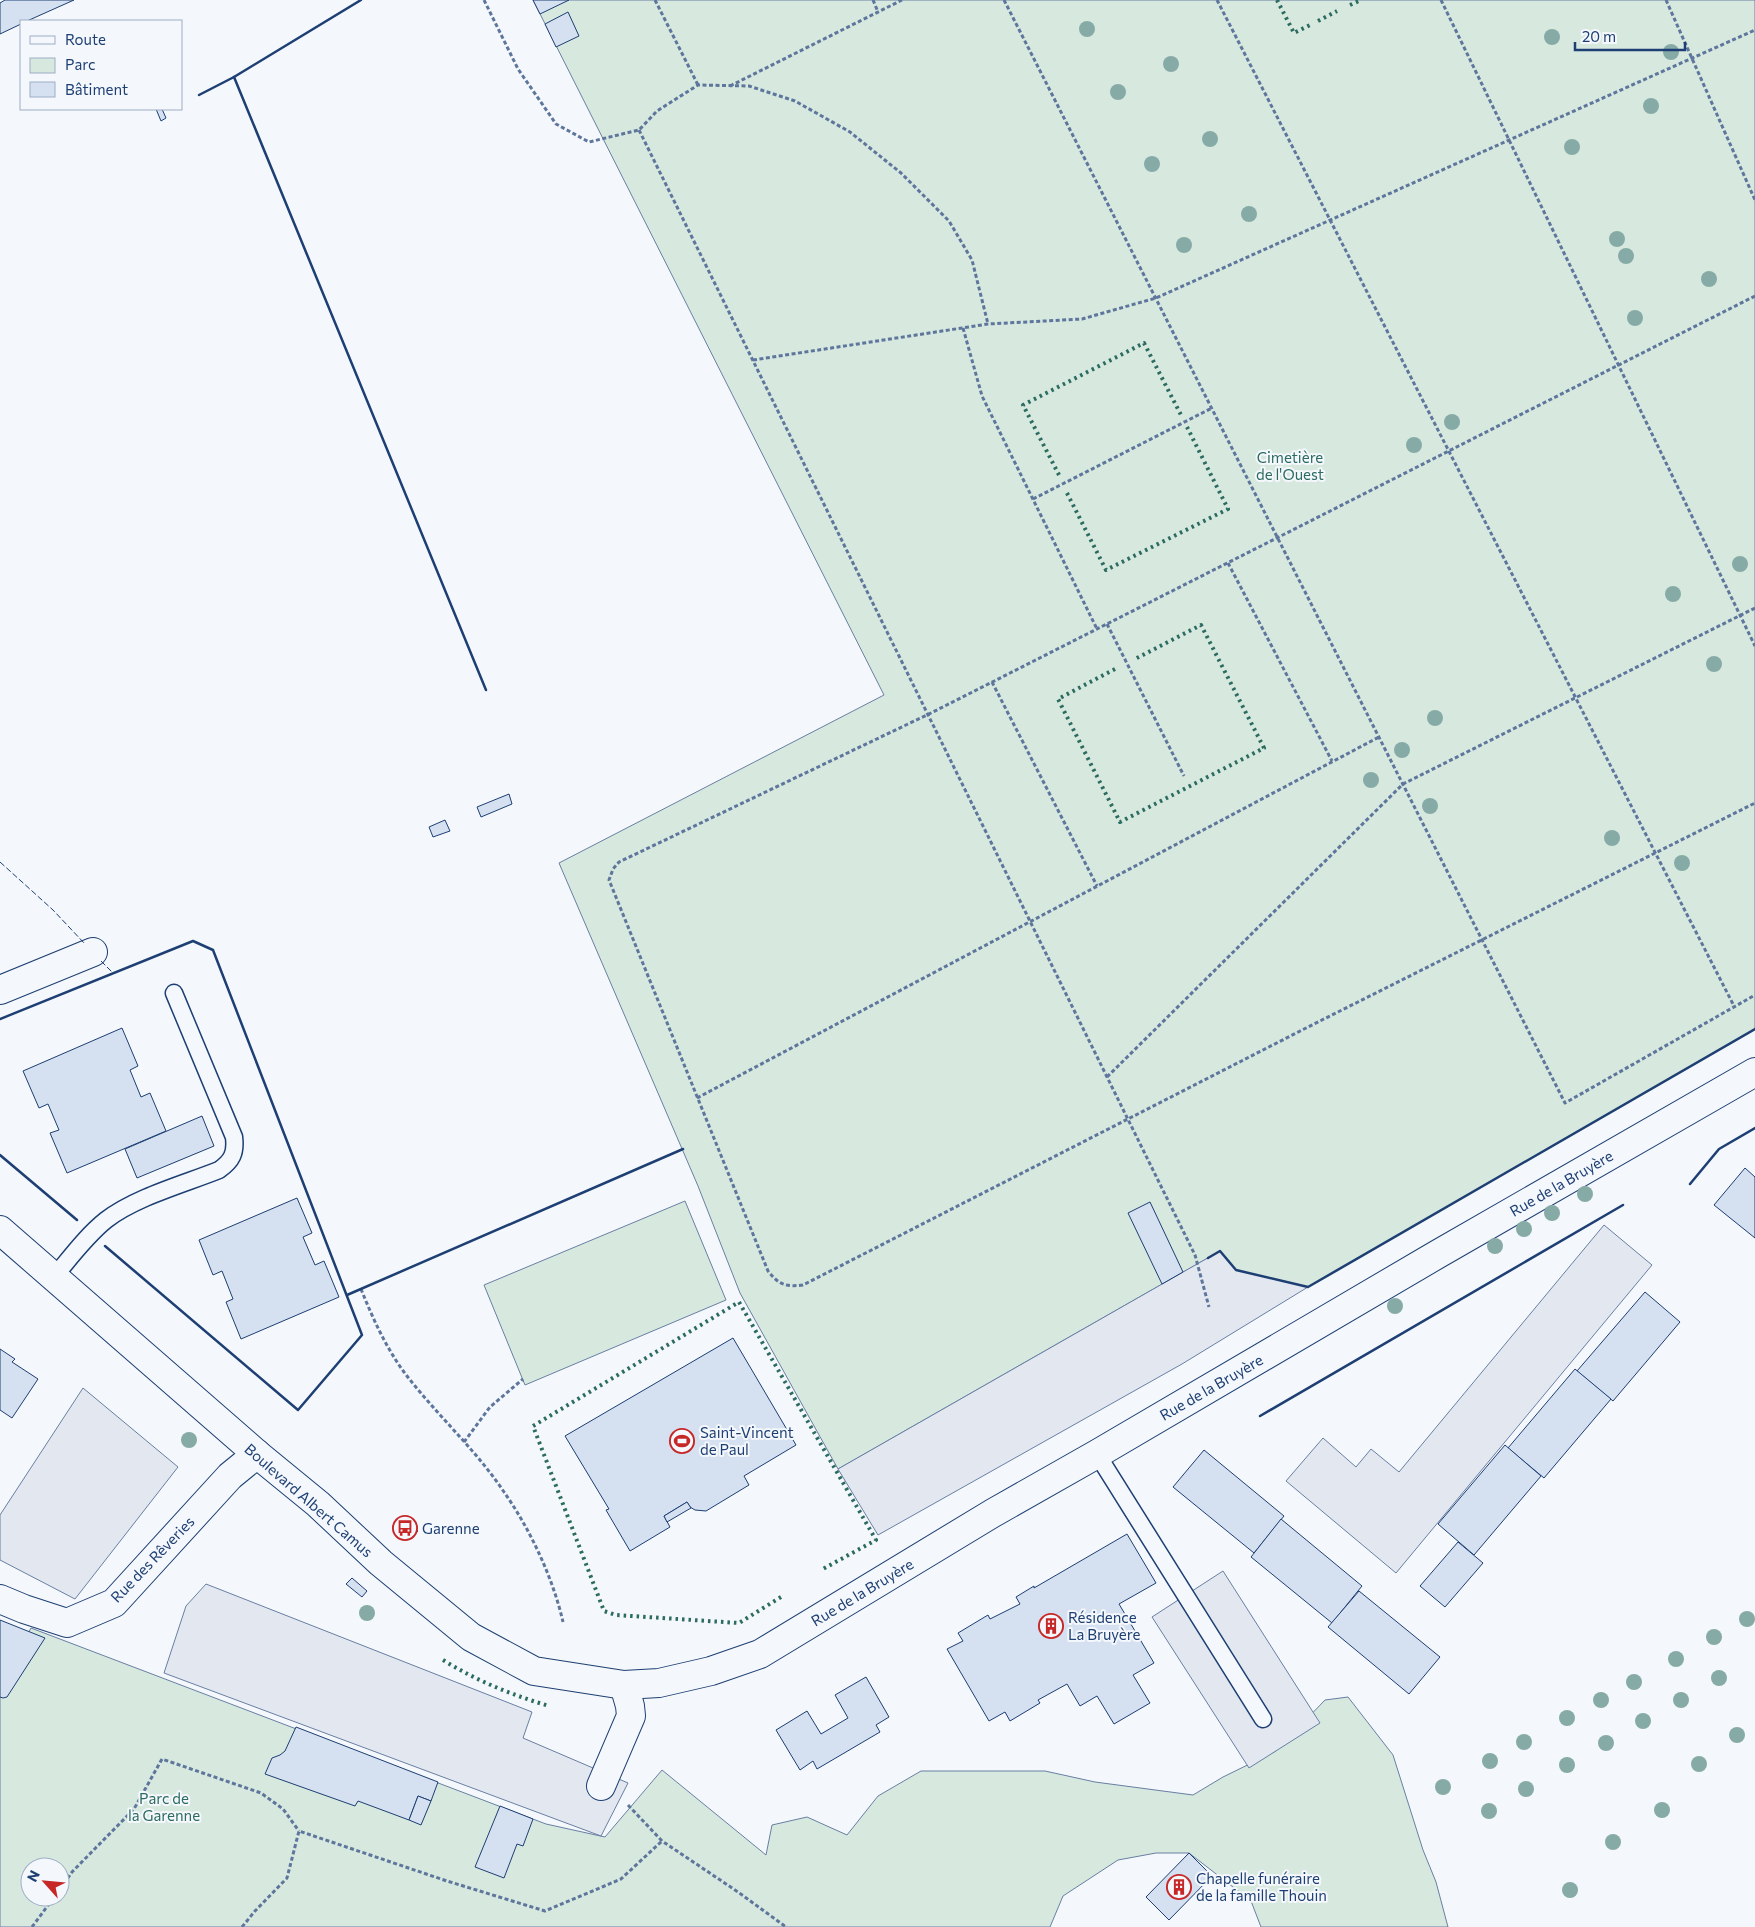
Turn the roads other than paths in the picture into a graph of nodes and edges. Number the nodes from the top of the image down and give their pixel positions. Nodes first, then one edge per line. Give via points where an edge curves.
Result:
1 (93, 952) dead end
2 (0, 990) edge
3 (174, 993) dead end
4 (1755, 1072) edge
5 (0, 1230) edge
6 (54, 1277) junction
7 (257, 1454) junction
8 (1098, 1454) junction
9 (0, 1599) edge
10 (659, 1683) joint
11 (624, 1685) junction
12 (1263, 1718) dead end
13 (601, 1786) road end

1 - 2 street
3 - 6 lane via 234,1137 233,1156 219,1170 133,1204 106,1221
4 - 8 street, Rue de la Bruyère
5 - 6 street, Boulevard Albert Camus
6 - 7 street, Boulevard Albert Camus
7 - 9 street, Rue des Rêveries via 230,1476 114,1602 67,1623
7 - 11 street, Boulevard Albert Camus via 471,1637 534,1672
8 - 10 street, Rue de la Bruyère via 993,1513 760,1654 711,1671
8 - 12 lane
10 - 11 street, Boulevard Albert Camus
11 - 13 street via 631,1716

